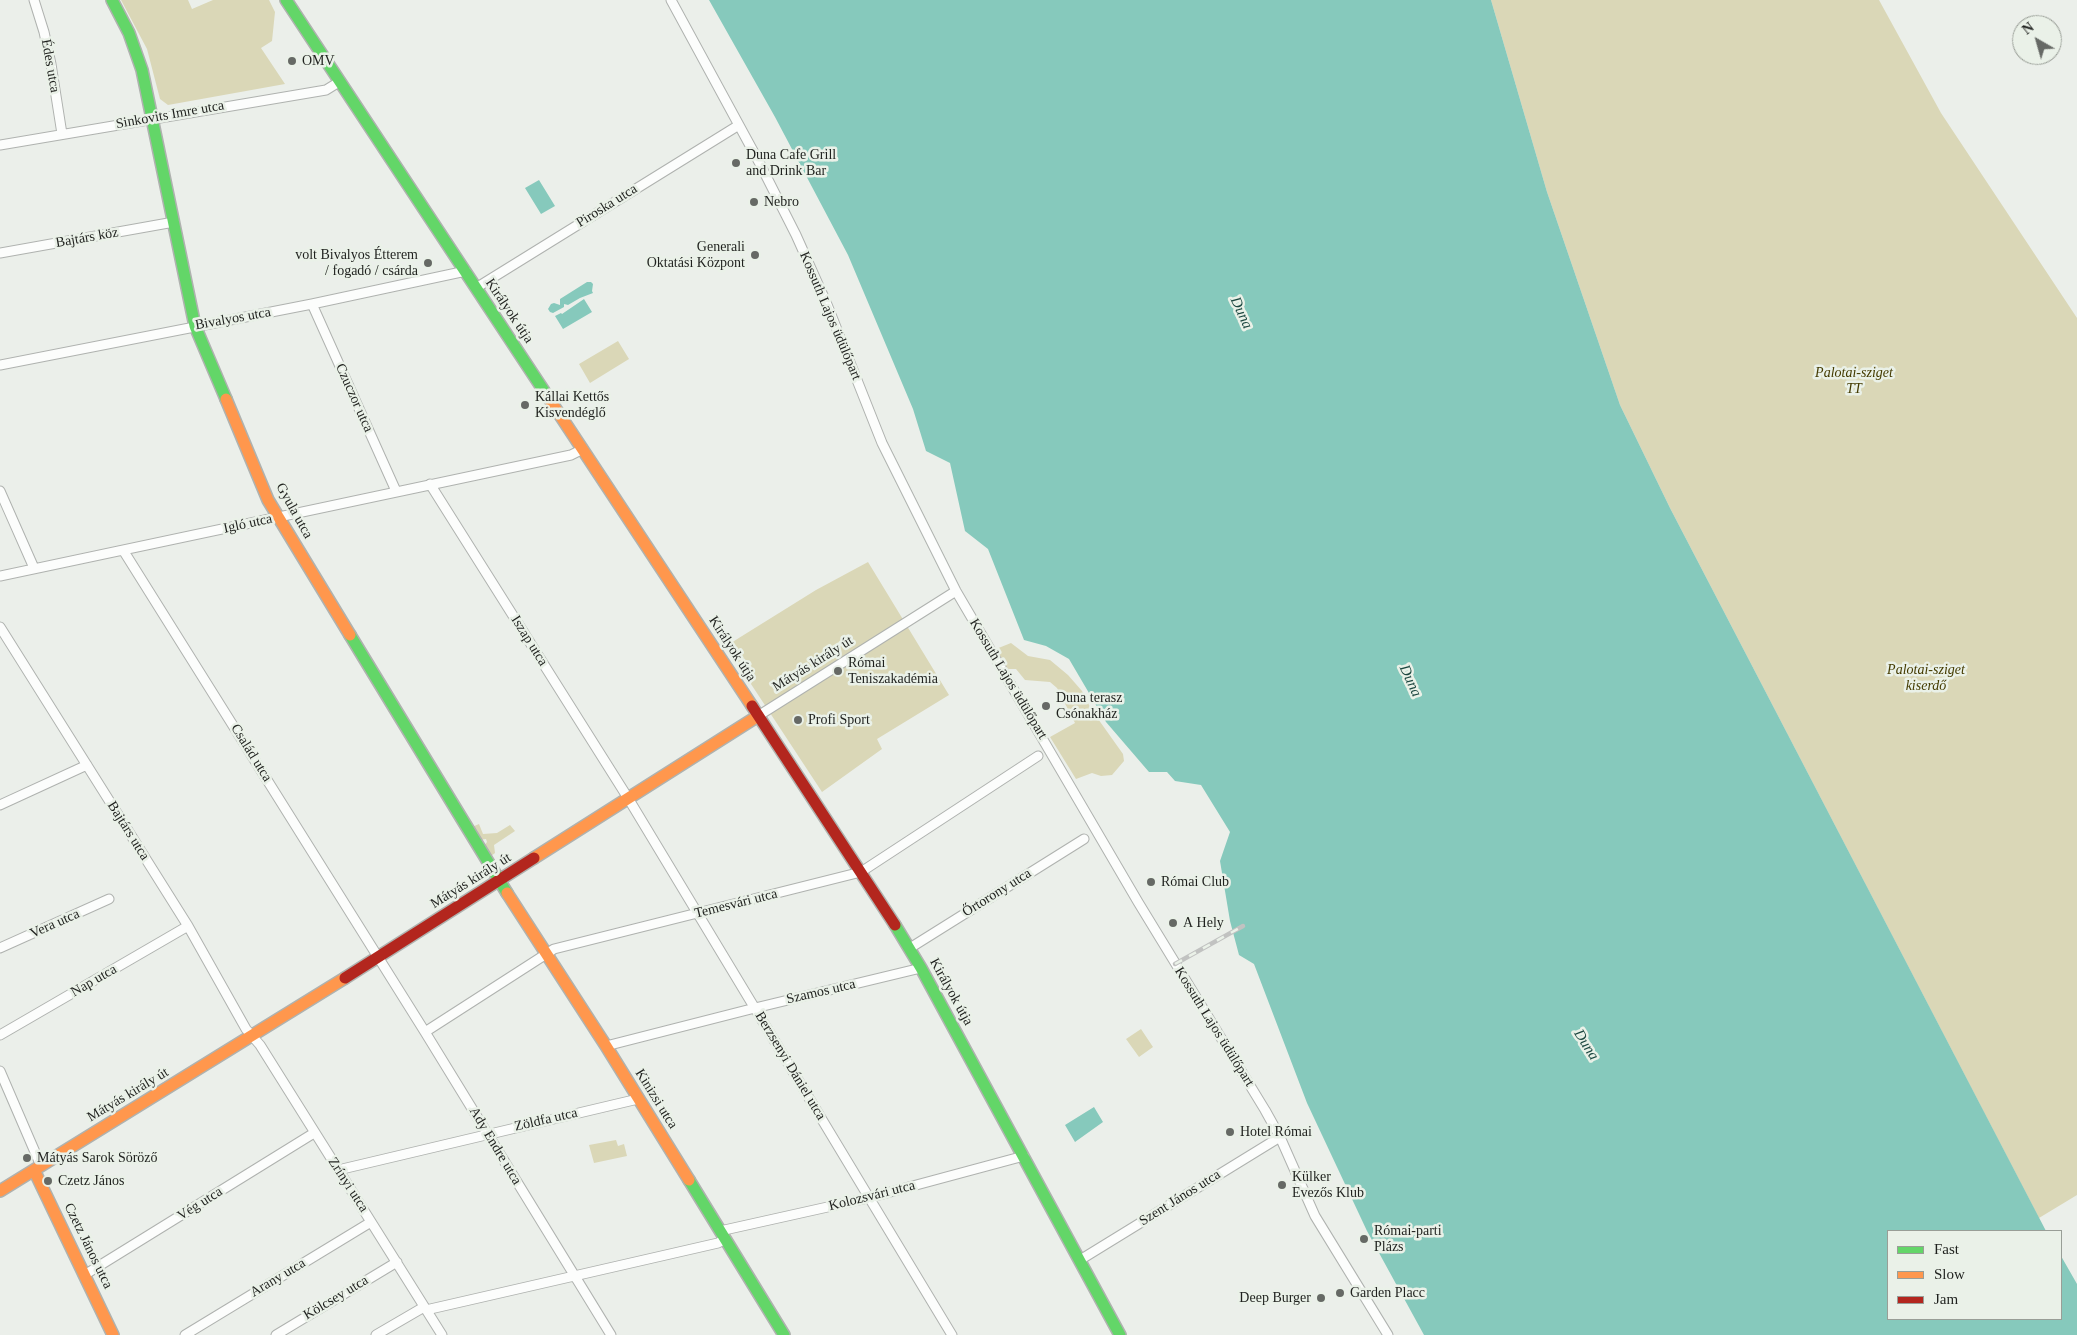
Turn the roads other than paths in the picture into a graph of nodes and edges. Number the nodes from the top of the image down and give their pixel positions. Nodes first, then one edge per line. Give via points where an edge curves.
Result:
1 (34, 0) edge
2 (112, 0) edge
3 (286, 0) edge
4 (671, 0) edge
5 (339, 82) junction
6 (152, 118) junction
7 (739, 125) junction
8 (62, 134) junction
9 (0, 145) edge
10 (174, 222) junction
11 (0, 253) edge
12 (466, 271) junction
13 (476, 288) junction
14 (312, 304) junction
15 (195, 326) junction
16 (0, 365) edge
17 (583, 449) junction
18 (430, 484) junction
19 (0, 491) edge
20 (396, 491) junction
21 (278, 518) junction
22 (123, 550) junction
23 (34, 568) junction
24 (0, 576) edge
25 (956, 591) junction
26 (0, 627) edge
27 (758, 716) junction
28 (1038, 756) dead end
29 (87, 765) junction
30 (628, 798) junction
31 (0, 805) edge
32 (1084, 839) dead end
33 (861, 872) junction
34 (499, 881) junction
35 (109, 899) dead end
36 (697, 914) junction
37 (188, 926) junction
38 (0, 948) edge
39 (910, 948) junction
40 (547, 953) junction
41 (378, 957) junction
42 (921, 968) junction
43 (755, 1008) junction
44 (425, 1032) junction
45 (0, 1035) edge
46 (252, 1037) junction
47 (606, 1046) junction
48 (0, 1071) edge
49 (3, 1085) edge
50 (638, 1099) junction
51 (314, 1133) junction
52 (488, 1134) junction
53 (1280, 1137) junction
54 (1024, 1156) junction
55 (38, 1168) junction
56 (338, 1170) junction
57 (0, 1191) edge
58 (868, 1198) junction
59 (371, 1222) junction
60 (722, 1235) junction
61 (1080, 1260) junction
62 (397, 1262) junction
63 (86, 1274) junction
64 (574, 1275) junction
65 (425, 1308) junction
66 (113, 1335) edge
67 (185, 1335) edge
68 (276, 1335) edge
69 (376, 1335) edge
70 (442, 1335) edge
71 (611, 1335) edge
72 (784, 1335) edge
73 (952, 1335) edge
74 (1120, 1335) edge
75 (1388, 1335) edge

1 - 8 street, Édes utca via 44,32
2 - 6 street, Gyula utca via 136,52
3 - 5 street, Királyok útja
4 - 7 street, Kossuth Lajos üdülőpart
5 - 6 street, Sinkovits Imre utca via 326,90
5 - 12 street, Királyok útja
6 - 8 street, Sinkovits Imre utca
6 - 10 street, Gyula utca
7 - 13 street, Piroska utca
7 - 25 street, Kossuth Lajos üdülőpart via 796,235 882,443
8 - 9 street, Sinkovits Imre utca
10 - 11 street, Bajtárs köz
10 - 15 street, Gyula utca
12 - 13 street, Királyok útja
12 - 14 street, Bivalyos utca
13 - 17 street, Királyok útja
14 - 15 street, Bivalyos utca
14 - 20 street, Czuczor utca
15 - 16 street, Bivalyos utca
15 - 21 street, Gyula utca
17 - 18 street, Igló utca via 571,455
17 - 27 street, Királyok útja
18 - 20 street, Igló utca
18 - 30 street, Iszap utca
19 - 23 street
20 - 21 street, Igló utca
21 - 22 street, Igló utca
21 - 34 street, Gyula utca
22 - 23 street, Igló utca
22 - 41 street, Család utca
23 - 24 street, Igló utca
25 - 27 street, Mátyás király út
25 - 53 street, Kossuth Lajos üdülőpart
26 - 29 street, Bajtárs utca
27 - 30 street, Mátyás király út
27 - 33 street, Királyok útja
28 - 33 street, Temesvári utca
29 - 31 street
29 - 37 street, Bajtárs utca
30 - 34 street, Mátyás király út
30 - 36 street, Berzsenyi Dániel utca
32 - 39 street, Őrtorony utca
33 - 36 street, Temesvári utca
33 - 39 street, Királyok útja
34 - 40 street, Kinizsi utca
34 - 41 street, Mátyás király út
35 - 38 street, Vera utca
36 - 40 street, Temesvári utca via 554,948
36 - 43 street, Berzsenyi Dániel utca
37 - 45 street, Nap utca
37 - 46 street, Bajtárs utca
39 - 42 street, Királyok útja
40 - 44 street, Temesvári utca
40 - 47 street, Kinizsi utca
41 - 44 street, Ady Endre utca
41 - 46 street, Mátyás király út
42 - 43 street, Szamos utca
42 - 54 street, Királyok útja
43 - 47 street, Szamos utca
43 - 58 street, Berzsenyi Dániel utca
44 - 52 street, Ady Endre utca
46 - 51 street, Zrínyi utca
46 - 55 street, Mátyás király út
47 - 50 street, Kinizsi utca
48 - 49 street
49 - 55 street
50 - 52 street, Zöldfa utca
50 - 60 street, Kinizsi utca
51 - 56 street, Zrínyi utca
51 - 63 street, Vég utca
52 - 56 street, Zöldfa utca
52 - 64 street, Ady Endre utca
53 - 61 street, Szent János utca
53 - 75 street, Kossuth Lajos üdülőpart via 1315,1216
54 - 58 street, Kolozsvári utca
54 - 61 street, Királyok útja
55 - 57 street, Mátyás király út
55 - 63 street, Czetz János utca
56 - 59 street, Zrínyi utca
58 - 60 street, Kolozsvári utca
58 - 73 street, Berzsenyi Dániel utca
59 - 62 street, Zrínyi utca
59 - 67 street, Arany utca
60 - 64 street, Kolozsvári utca via 718,1243
60 - 72 street, Kinizsi utca
61 - 74 street, Királyok útja
62 - 65 street, Zrínyi utca
62 - 68 street, Kölcsey utca
63 - 66 street, Czetz János utca
64 - 65 street, Kolozsvári utca
64 - 71 street, Ady Endre utca
65 - 69 street, Kolozsvári utca
65 - 70 street, Zrínyi utca

